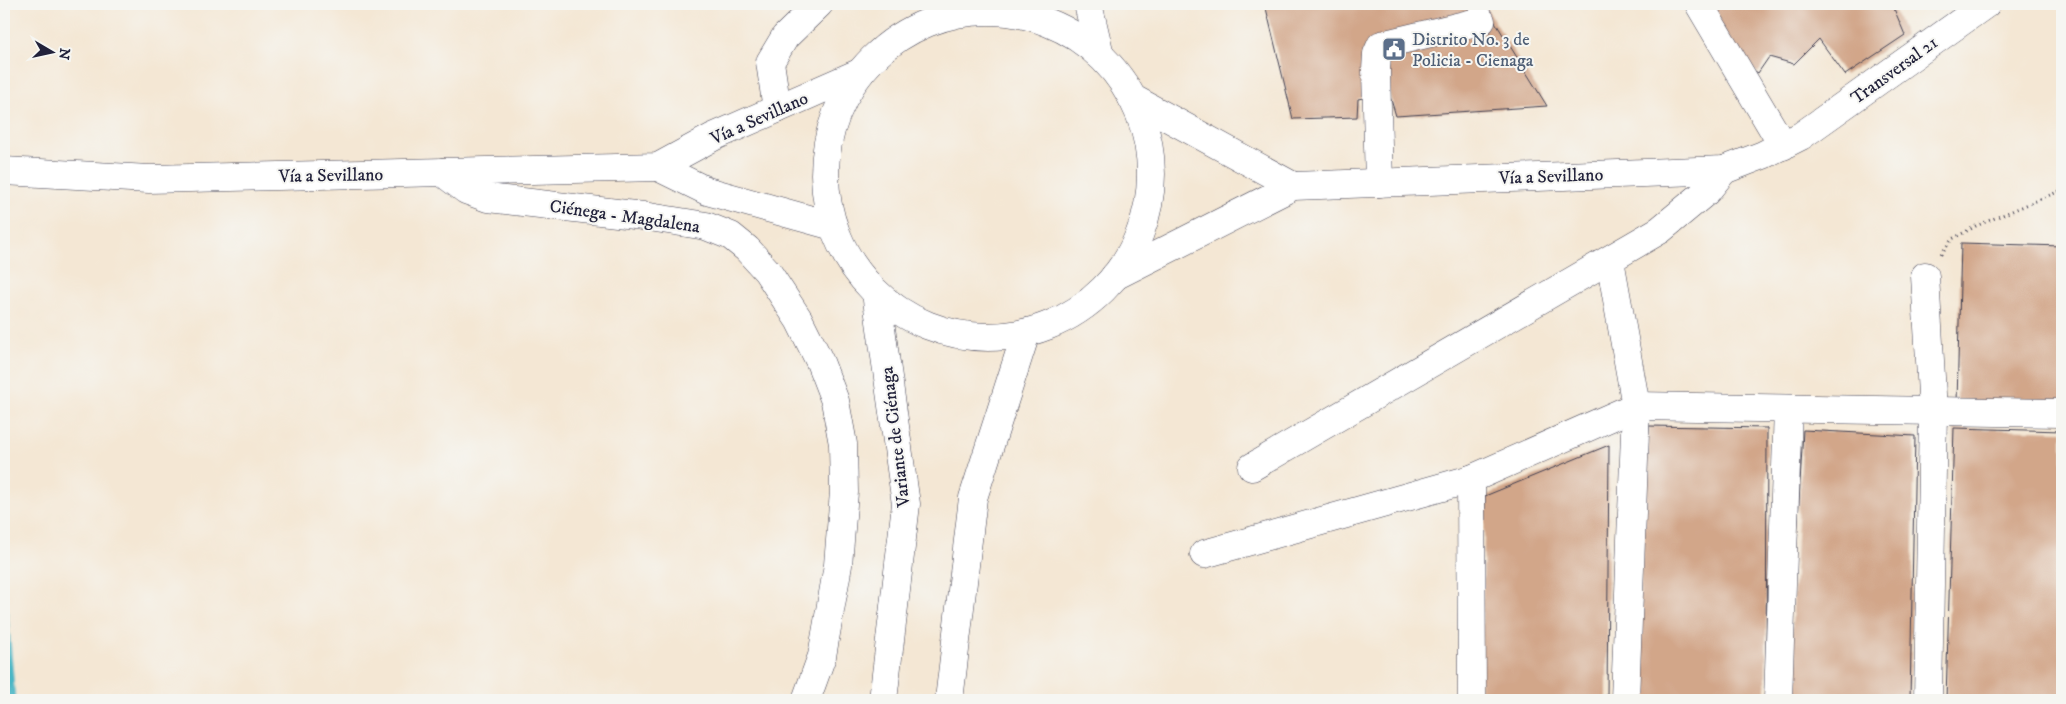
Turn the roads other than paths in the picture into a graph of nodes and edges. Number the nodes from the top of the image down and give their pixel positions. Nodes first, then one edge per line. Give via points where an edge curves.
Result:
1 (819, 4) edge
2 (1088, 4) edge
3 (1698, 4) edge
4 (1986, 4) edge
5 (928, 14) edge
6 (1481, 21) dead end
7 (1100, 55) junction
8 (861, 72) junction
9 (1132, 98) junction
10 (777, 109) junction
11 (1792, 141) junction
12 (658, 167) junction
13 (1724, 170) junction
14 (8, 171) edge
15 (442, 172) junction
16 (1379, 183) junction
17 (1293, 186) junction
18 (833, 226) junction
19 (1610, 260) junction
20 (1115, 276) junction
21 (1924, 276) road end
22 (876, 293) junction
23 (1026, 333) junction
24 (1636, 406) junction
25 (1788, 409) junction
26 (1933, 411) junction
27 (2062, 412) edge
28 (1252, 467) dead end
29 (1471, 479) junction
30 (1204, 554) dead end
31 (806, 700) edge
32 (884, 700) edge
33 (949, 700) edge
34 (1472, 700) edge
35 (1625, 700) edge
36 (1778, 700) edge
37 (1928, 700) edge

1 - 10 main road via 785,37 770,62
2 - 7 main road
3 - 11 main road
4 - 11 main road, Transversal 21
5 - 7 main road via 1003,11 1021,14 1055,25
5 - 8 main road via 879,52
6 - 16 main road via 1381,45 1376,70
7 - 9 main road
8 - 10 main road, Vía a Sevillano
8 - 18 main road via 834,119 828,145 825,172
9 - 17 main road
9 - 20 main road via 1143,123 1149,149 1148,203 1130,254
10 - 12 main road, Vía a Sevillano
11 - 13 main road, Vía a Sevillano
12 - 15 main road, Vía a Sevillano
12 - 18 main road, Vía a Sevillano via 707,191
13 - 16 main road, Vía a Sevillano
13 - 19 main road via 1707,191 1660,230
14 - 15 main road, Vía a Sevillano via 149,179
15 - 31 main road, Ciénega - Magdalena via 466,190 488,198 706,226 731,236 767,271 799,320 820,362 835,400 843,444 844,492 838,565 822,656
16 - 17 main road, Vía a Sevillano
17 - 20 main road, Vía a Sevillano
18 - 22 main road via 858,273
19 - 24 main road
19 - 28 main road
20 - 23 main road via 1097,296 1075,312
21 - 26 main road
22 - 23 main road via 897,310 946,332 999,338
22 - 32 main road, Variante de Ciénaga via 906,504
23 - 33 main road via 974,498
24 - 25 main road
24 - 29 main road
24 - 35 main road
25 - 26 main road
25 - 36 main road
26 - 27 main road
26 - 37 main road
29 - 30 main road
29 - 34 main road

